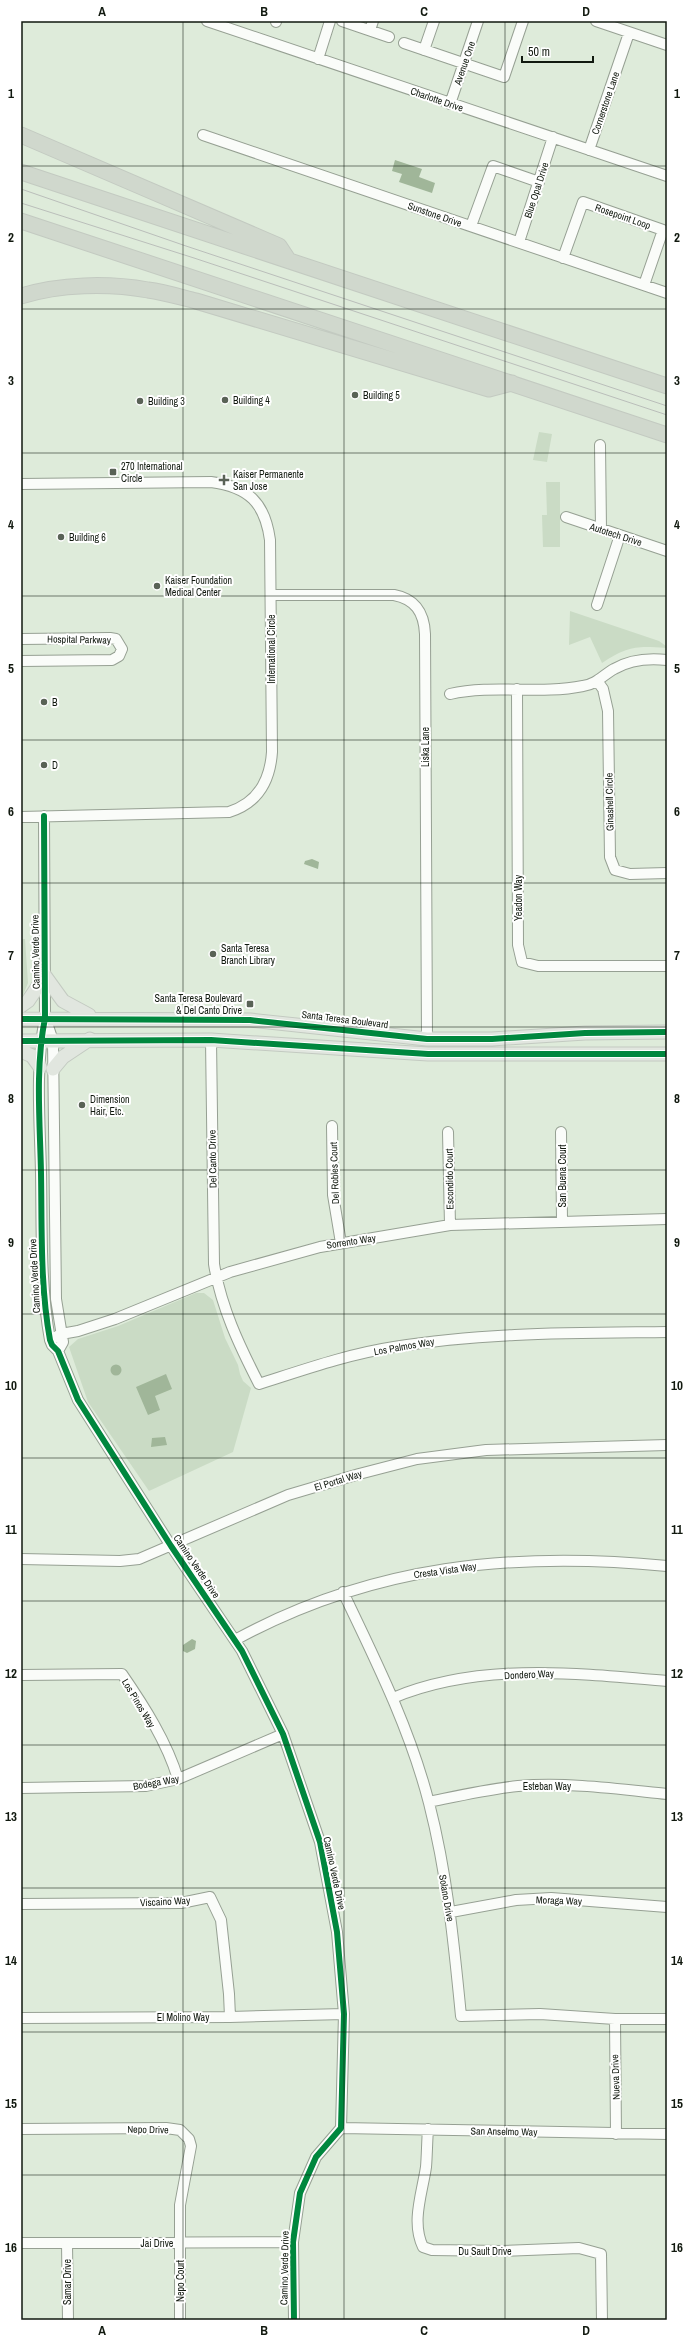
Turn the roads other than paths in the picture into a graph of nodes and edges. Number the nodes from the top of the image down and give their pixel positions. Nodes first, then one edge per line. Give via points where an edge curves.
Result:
1 (207, 21) edge
2 (330, 21) edge
3 (342, 21) edge
4 (434, 21) edge
5 (478, 21) edge
6 (523, 21) edge
7 (596, 21) edge
8 (372, 26) edge
9 (630, 33) junction
10 (389, 37) dead end
11 (404, 43) dead end
12 (667, 45) edge
13 (424, 50) junction
14 (318, 59) junction
15 (464, 64) junction
16 (450, 104) junction
17 (21, 135) edge
18 (203, 135) dead end
19 (553, 137) junction
20 (589, 150) junction
21 (21, 172) edge
22 (667, 176) edge
23 (539, 182) junction
24 (21, 220) edge
25 (471, 226) junction
26 (519, 242) junction
27 (563, 258) junction
28 (289, 261) junction
29 (644, 285) junction
30 (667, 292) edge
31 (21, 296) edge
32 (512, 383) junction
33 (667, 386) edge
34 (667, 435) edge
35 (600, 445) dead end
36 (21, 484) edge
37 (566, 517) dead end
38 (601, 529) junction
39 (620, 535) junction
40 (667, 551) edge
41 (271, 595) junction
42 (597, 605) dead end
43 (21, 639) edge
44 (667, 660) edge
45 (21, 661) edge
46 (598, 682) junction
47 (517, 689) junction
48 (450, 694) dead end
49 (44, 816) junction
50 (21, 817) edge
51 (667, 873) edge
52 (667, 966) edge
53 (45, 976) junction
54 (21, 1006) edge
55 (45, 1018) junction
56 (95, 1018) junction
57 (21, 1019) edge
58 (667, 1032) edge
59 (90, 1039) junction
60 (428, 1039) junction
61 (211, 1040) junction
62 (21, 1041) edge
63 (47, 1041) junction
64 (21, 1051) edge
65 (667, 1054) edge
66 (40, 1067) junction
67 (53, 1069) junction
68 (332, 1126) dead end
69 (448, 1132) dead end
70 (561, 1132) dead end
71 (667, 1219) edge
72 (562, 1220) junction
73 (450, 1225) junction
74 (341, 1243) junction
75 (216, 1278) junction
76 (667, 1332) edge
77 (61, 1334) junction
78 (50, 1340) junction
79 (58, 1351) junction
80 (667, 1444) edge
81 (171, 1546) junction
82 (21, 1559) edge
83 (667, 1566) edge
84 (343, 1592) junction
85 (235, 1640) junction
86 (21, 1675) edge
87 (667, 1681) edge
88 (393, 1698) junction
89 (283, 1734) junction
90 (178, 1779) junction
91 (21, 1788) edge
92 (667, 1794) edge
93 (429, 1802) junction
94 (21, 1904) edge
95 (667, 1907) edge
96 (451, 1912) junction
97 (344, 2014) junction
98 (230, 2017) junction
99 (21, 2018) edge
100 (614, 2019) junction
101 (667, 2019) edge
102 (340, 2128) junction
103 (21, 2129) edge
104 (428, 2129) junction
105 (616, 2134) junction
106 (667, 2134) edge
107 (293, 2242) junction
108 (21, 2243) edge
109 (67, 2243) junction
110 (180, 2243) junction
111 (68, 2320) edge
112 (180, 2320) edge
113 (294, 2320) edge
114 (602, 2320) edge

1 - 14 street, Charlotte Drive
2 - 14 street
3 - 8 street
4 - 13 street
5 - 15 street, Avenue One
6 - 15 street via 504,76
7 - 9 street
8 - 10 street
9 - 12 street
9 - 20 street, Cornerstone Lane
11 - 13 street
13 - 15 street
14 - 16 street, Charlotte Drive
15 - 16 street, Avenue One
16 - 19 street, Charlotte Drive
17 - 28 highway via 278,246
18 - 25 street, Sunstone Drive
19 - 20 street, Charlotte Drive
19 - 23 street, Blue Opal Drive
20 - 22 street, Charlotte Drive
21 - 28 highway
23 - 25 street via 492,166
23 - 26 street, Blue Opal Drive
24 - 32 highway
25 - 26 street, Sunstone Drive
26 - 27 street, Sunstone Drive
27 - 29 street, Sunstone Drive
27 - 29 street, Rosepoint Loop via 583,202 663,230
28 - 33 highway
29 - 30 street, Sunstone Drive
31 - 32 highway via 65,288 149,290 196,301 489,389
32 - 34 highway
35 - 38 street
36 - 41 street, International Circle via 196,481 237,487 256,502 265,516 270,540
37 - 38 street, Autotech Drive
38 - 39 street, Autotech Drive
39 - 40 street, Autotech Drive
39 - 42 street
41 - 49 street, International Circle via 272,752 267,780 258,796 237,809 214,814
41 - 60 street, Liska Lane via 394,595 408,598 420,610 425,634
43 - 45 street, Hospital Parkway via 110,638 116,639 122,649 119,656 112,660
44 - 46 street via 641,659 614,668
46 - 47 street via 563,688
46 - 51 street, Ginashell Circle via 603,689 608,711 610,857 614,870 630,874
47 - 48 street via 471,689
47 - 52 street, Yeadon Way via 518,945 522,962 538,966
49 - 50 street, International Circle
49 - 53 street, Camino Verde Drive
53 - 54 main road via 28,1001
53 - 55 street, Camino Verde Drive
53 - 56 main road via 63,1001
55 - 56 main road, Santa Teresa Boulevard
55 - 57 main road, Santa Teresa Boulevard
55 - 63 street, Camino Verde Drive
56 - 60 main road, Santa Teresa Boulevard via 277,1022
58 - 60 main road, Santa Teresa Boulevard
59 - 61 main road
59 - 63 main road
59 - 67 main road via 63,1057
61 - 65 main road via 428,1054
61 - 75 street, Del Canto Drive
62 - 63 main road
63 - 66 street, Camino Verde Drive
63 - 67 street, Camino Verde Drive
64 - 66 main road via 32,1056
66 - 78 street, Camino Verde Drive via 44,1300
67 - 77 street, Camino Verde Drive via 56,1299
68 - 74 street, Del Robles Court via 333,1195
69 - 73 street, Escondido Court
70 - 72 street, San Buena Court
71 - 72 street, Sorrento Way
72 - 73 street, Sorrento Way
73 - 74 street, Sorrento Way
74 - 75 street, Sorrento Way via 320,1246
75 - 76 street, Los Palmos Way via 236,1339 259,1384 343,1358 447,1339 515,1334
75 - 77 street, Sorrento Way via 116,1319
77 - 78 street, Sorrento Way
77 - 79 street, Camino Verde Drive via 63,1342
78 - 79 street, Camino Verde Drive
79 - 81 street, Camino Verde Drive via 78,1400
80 - 81 street, El Portal Way via 486,1450 417,1459 288,1495
81 - 82 street, El Portal Way via 139,1559 120,1561
81 - 85 street, Camino Verde Drive
83 - 84 street, Cresta Vista Way via 607,1560 520,1561 449,1568
84 - 85 street, Cresta Vista Way via 295,1611
84 - 88 street, Solano Drive
85 - 89 street, Camino Verde Drive
86 - 90 street, Los Pinos Way via 122,1674 139,1698 174,1764
87 - 88 street, Dondero Way via 589,1674 516,1673 456,1681
88 - 93 street, Solano Drive
89 - 90 street, Bodega Way
89 - 97 street, Camino Verde Drive via 320,1842 337,1932
90 - 91 street, Bodega Way via 146,1786
92 - 93 street, Esteban Way via 549,1785 482,1790
93 - 96 street, Solano Drive
94 - 98 street, Viscaino Way via 181,1902 210,1897 221,1920
95 - 96 street, Moraga Way via 551,1898 516,1900
96 - 100 street, Solano Drive via 460,2016 540,2014
97 - 98 street, El Molino Way
97 - 102 street, Camino Verde Drive
98 - 99 street, El Molino Way
100 - 101 street, Solano Drive
100 - 105 street, Nueva Drive
102 - 104 street, San Anselmo Way
102 - 107 street, Camino Verde Drive via 316,2157 300,2193
103 - 110 street, Nepo Drive via 180,2130 189,2139 191,2146 180,2205
104 - 105 street, San Anselmo Way
104 - 114 street, Du Sault Drive via 426,2165 417,2221 423,2247 432,2250 502,2251 579,2248 601,2254
105 - 106 street, San Anselmo Way
107 - 110 street, Jai Drive
107 - 113 street, Camino Verde Drive
108 - 109 street, Jai Drive
109 - 110 street, Jai Drive
109 - 111 street, Samar Drive
110 - 112 street, Nepo Court

